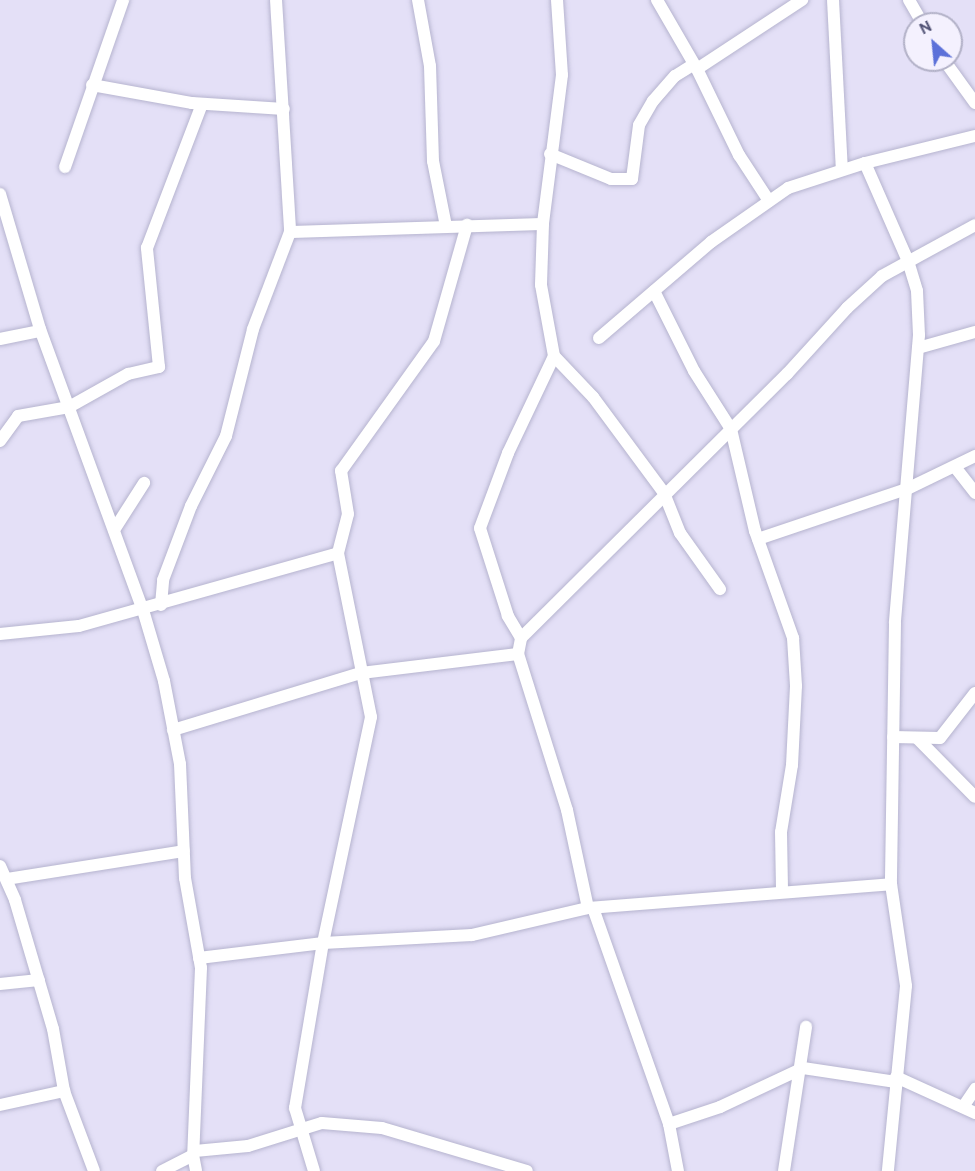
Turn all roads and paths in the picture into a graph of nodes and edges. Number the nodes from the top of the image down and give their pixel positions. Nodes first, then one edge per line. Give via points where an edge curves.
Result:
1 (123, 0) edge
2 (276, 0) edge
3 (418, 0) edge
4 (556, 0) edge
5 (657, 0) edge
6 (802, 0) edge
7 (833, 0) edge
8 (695, 67) junction
9 (953, 72) edge
10 (92, 86) junction
11 (975, 103) edge
12 (202, 104) junction
13 (284, 109) junction
14 (975, 136) edge
15 (550, 154) junction
16 (865, 163) junction
17 (65, 167) dead end
18 (842, 170) junction
19 (0, 194) edge
20 (769, 201) junction
21 (467, 225) junction
22 (543, 225) junction
23 (975, 225) edge
24 (446, 226) junction
25 (290, 232) junction
26 (908, 261) junction
27 (654, 291) junction
28 (40, 331) junction
29 (975, 332) edge
30 (599, 338) dead end
31 (0, 339) edge
32 (918, 348) junction
33 (554, 356) junction
34 (69, 407) junction
35 (731, 429) junction
36 (0, 441) edge
37 (975, 456) edge
38 (955, 467) junction
39 (144, 483) dead end
40 (906, 489) junction
41 (664, 493) junction
42 (975, 493) edge
43 (114, 530) junction
44 (758, 539) junction
45 (338, 553) junction
46 (720, 589) dead end
47 (161, 605) junction
48 (143, 610) junction
49 (0, 634) edge
50 (521, 638) junction
51 (518, 654) junction
52 (361, 673) junction
53 (975, 693) edge
54 (173, 730) junction
55 (893, 737) junction
56 (918, 739) junction
57 (975, 797) edge
58 (184, 851) junction
59 (0, 866) edge
60 (7, 879) junction
61 (891, 884) junction
62 (782, 892) junction
63 (590, 908) junction
64 (323, 943) junction
65 (199, 958) junction
66 (39, 980) junction
67 (0, 984) edge
68 (806, 1027) dead end
69 (803, 1068) junction
70 (896, 1079) junction
71 (975, 1089) edge
72 (64, 1091) junction
73 (0, 1104) edge
74 (963, 1107) junction
75 (975, 1113) edge
76 (669, 1124) junction
77 (300, 1129) junction
78 (194, 1153) junction
79 (94, 1171) edge
80 (162, 1171) edge
81 (196, 1171) edge
82 (314, 1171) edge
83 (527, 1171) edge
84 (678, 1171) edge
85 (784, 1171) edge
86 (888, 1171) edge

1 - 10 street
2 - 13 street
3 - 24 street via 430,66 433,161
4 - 15 street via 562,75
5 - 8 street
6 - 8 street
7 - 18 street
8 - 15 street via 675,76 652,100 639,126 632,179 611,179
8 - 20 street via 739,155
9 - 11 street
10 - 12 street
10 - 17 street
12 - 13 street
12 - 34 street via 147,248 159,367 128,374
13 - 25 street
14 - 16 street
15 - 22 street
16 - 18 street
16 - 26 street
18 - 20 street via 788,188
19 - 28 street
20 - 27 street via 711,242
21 - 22 street
21 - 24 street
21 - 45 street via 434,341 341,471 348,514
22 - 33 street via 541,285
23 - 26 street
24 - 25 street
25 - 47 street via 253,329 226,436 190,506 163,580
26 - 32 street via 917,291
26 - 35 street via 882,276 847,308
27 - 30 street
27 - 35 street via 694,371
28 - 31 street
28 - 34 street
29 - 32 street
32 - 40 street
33 - 41 street via 593,397
33 - 50 street via 508,453 480,528 508,616
34 - 36 street via 18,416
34 - 43 street
35 - 41 street
35 - 44 street
37 - 38 street
38 - 40 street
38 - 42 street
39 - 43 street
40 - 44 street
40 - 55 street via 895,623
41 - 46 street via 680,533
41 - 50 street via 581,582
43 - 48 street
44 - 62 street via 793,638 795,697 792,765 781,832
45 - 47 street
45 - 52 street
47 - 48 street
48 - 49 street via 79,626
48 - 54 street
50 - 51 street
51 - 52 street
51 - 63 street via 567,810
52 - 54 street
52 - 64 street via 370,717
53 - 56 street via 940,738
54 - 58 street via 180,764
55 - 56 street
55 - 61 street
56 - 57 street
58 - 60 street
58 - 65 street
59 - 60 street
60 - 66 street
61 - 62 street
61 - 70 street via 906,986
62 - 63 street
63 - 64 street via 472,935
63 - 76 street
64 - 65 street
64 - 77 street via 295,1108
65 - 78 street
66 - 67 street
66 - 72 street
68 - 69 street
69 - 70 street
69 - 76 street via 720,1107
69 - 85 street
70 - 74 street
70 - 86 street
71 - 74 street
72 - 73 street
72 - 79 street
74 - 75 street
76 - 84 street
77 - 78 street via 249,1146
77 - 82 street
77 - 83 street via 322,1124 382,1128
78 - 80 street
78 - 81 street

